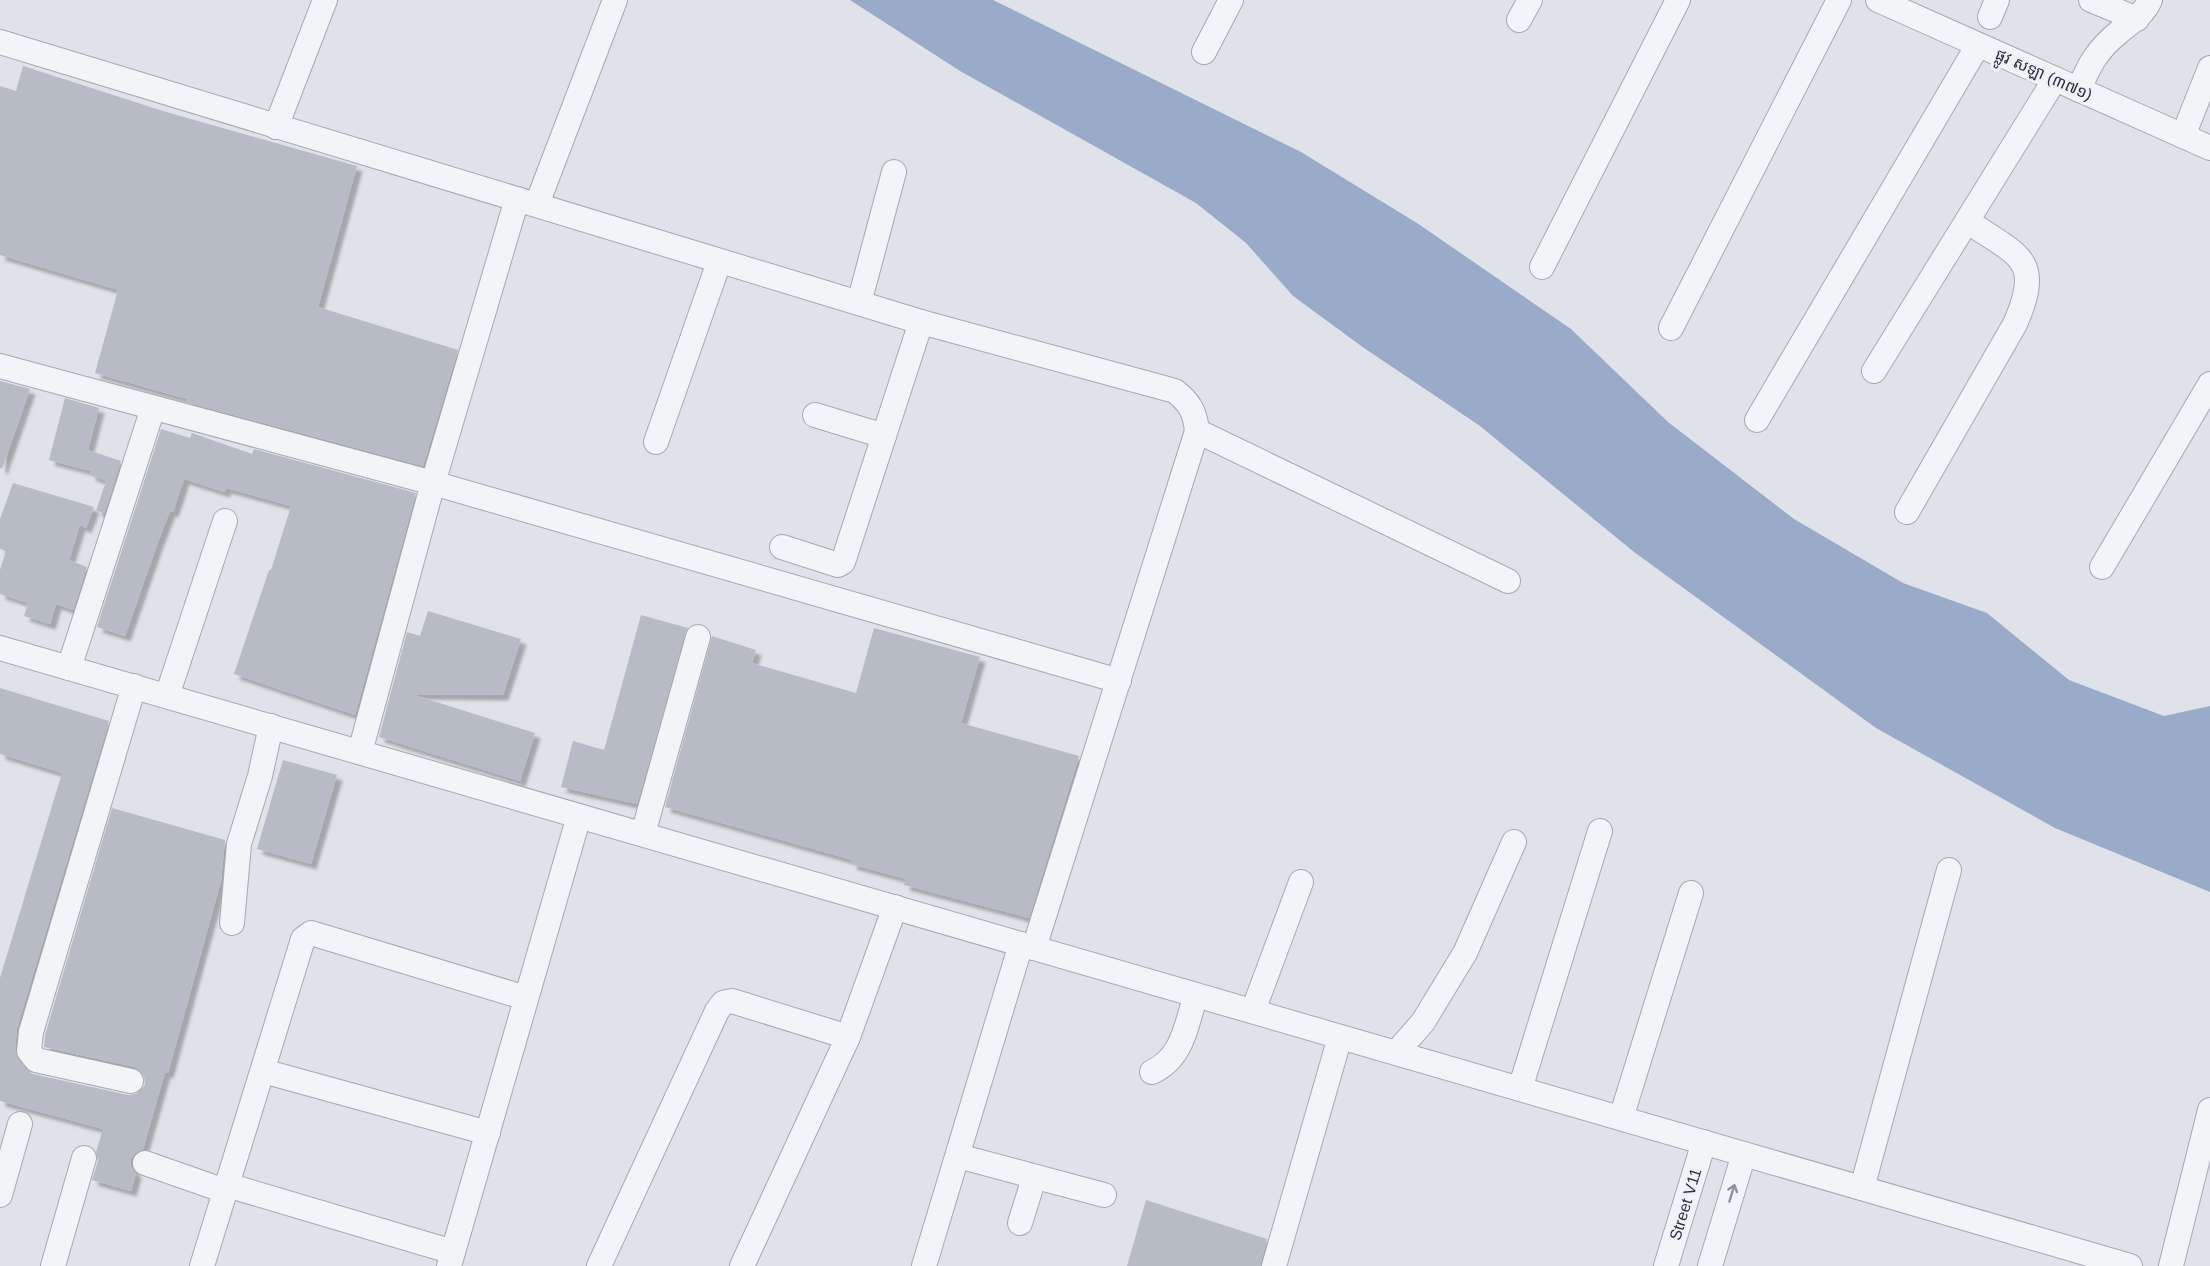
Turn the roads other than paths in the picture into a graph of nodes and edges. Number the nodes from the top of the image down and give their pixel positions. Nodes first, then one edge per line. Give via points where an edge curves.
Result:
1 (325, 0) edge
2 (615, 0) edge
3 (1231, 0) edge
4 (1678, 0) edge
5 (1839, 0) edge
6 (1878, 0) edge
7 (2091, 0) edge
8 (2144, 10) edge
9 (0, 42) edge
10 (1978, 45) junction
11 (1204, 52) dead end
12 (2210, 68) edge
13 (2055, 79) junction
14 (2079, 90) junction
15 (276, 127) junction
16 (2183, 136) junction
17 (2210, 148) edge
18 (894, 171) dead end
19 (527, 201) junction
20 (1967, 221) junction
21 (719, 262) junction
22 (1542, 267) dead end
23 (859, 303) junction
24 (921, 322) junction
25 (1671, 328) dead end
26 (0, 366) edge
27 (1874, 371) dead end
28 (2210, 384) edge
29 (153, 408) junction
30 (815, 415) dead end
31 (1757, 420) dead end
32 (1197, 431) junction
33 (884, 436) junction
34 (656, 442) dead end
35 (433, 483) junction
36 (1907, 512) dead end
37 (225, 521) dead end
38 (782, 547) dead end
39 (2102, 567) dead end
40 (1508, 581) dead end
41 (698, 637) dead end
42 (0, 648) edge
43 (69, 668) junction
44 (1119, 681) junction
45 (134, 686) junction
46 (167, 696) junction
47 (271, 726) junction
48 (360, 752) junction
49 (579, 816) junction
50 (1600, 831) dead end
51 (643, 834) junction
52 (1514, 842) dead end
53 (1949, 870) dead end
54 (1301, 882) dead end
55 (1691, 893) dead end
56 (895, 907) junction
57 (232, 923) dead end
58 (1028, 946) junction
59 (1196, 995) junction
60 (526, 998) junction
61 (1253, 1011) junction
62 (1340, 1036) junction
63 (848, 1037) junction
64 (1396, 1053) junction
65 (263, 1071) junction
66 (1152, 1072) dead end
67 (131, 1081) dead end
68 (1520, 1089) junction
69 (2210, 1110) edge
70 (1621, 1118) junction
71 (20, 1124) dead end
72 (488, 1133) junction
73 (1704, 1142) junction
74 (1744, 1154) junction
75 (958, 1156) junction
76 (84, 1158) dead end
77 (145, 1163) dead end
78 (1034, 1178) junction
79 (226, 1188) junction
80 (1862, 1188) junction
81 (0, 1195) edge
82 (1104, 1196) dead end
83 (1020, 1223) dead end
84 (451, 1259) edge
85 (53, 1266) edge
86 (202, 1266) edge
87 (599, 1266) edge
88 (742, 1266) edge
89 (924, 1266) edge
90 (1274, 1266) edge
91 (1666, 1266) edge
92 (1710, 1266) edge
93 (2130, 1266) edge
94 (2171, 1266) edge

1 - 15 street
2 - 19 street
3 - 11 street
4 - 22 street
5 - 25 street
6 - 10 street, ផ្លូវ សឡា (៣៧១)
7 - 8 street
8 - 14 street via 2090,61
9 - 15 street
10 - 13 street, ផ្លូវ សឡា (៣៧១)
10 - 31 street
12 - 16 street
13 - 14 street, ផ្លូវ សឡា (៣៧១)
13 - 20 street
14 - 16 street, ផ្លូវ សឡា (៣៧១)
15 - 19 street
16 - 17 street, ផ្លូវ សឡា (៣៧១)
18 - 23 street
19 - 21 street
19 - 35 street
20 - 27 street
20 - 36 street via 2024,263 2030,278 2027,297
21 - 23 street
21 - 34 street
23 - 24 street
24 - 32 street via 1175,392 1188,402 1196,416
24 - 33 street
26 - 29 street
28 - 39 street
29 - 35 street
29 - 43 street
30 - 33 street
32 - 40 street
32 - 44 street
33 - 38 street via 843,562 838,565
35 - 44 street
35 - 48 street
37 - 46 street
41 - 51 street
42 - 43 street
43 - 45 street
44 - 58 street
45 - 46 street
45 - 67 street via 31,1032 29,1051 36,1060
46 - 47 street
47 - 48 street
47 - 57 street via 239,844
48 - 49 street
49 - 51 street
49 - 60 street
50 - 68 street
51 - 56 street
52 - 64 street via 1465,953 1422,1022
53 - 80 street
54 - 61 street
55 - 70 street
56 - 58 street
56 - 63 street
58 - 59 street
58 - 75 street
59 - 61 street
59 - 66 street via 1175,1057
60 - 65 street via 311,933 303,939
60 - 72 street
61 - 62 street
62 - 64 street
62 - 90 street
63 - 87 street via 732,1001 723,1003
63 - 88 street
64 - 68 street
65 - 72 street
65 - 79 street
68 - 70 street
69 - 94 street
70 - 73 street
71 - 81 street
72 - 84 street
73 - 74 street
73 - 91 street, Street V11
74 - 80 street
92 -> 74 street
75 - 78 street
75 - 89 street
76 - 85 street
77 - 79 street
78 - 82 street
78 - 83 street
79 - 84 street
79 - 86 street
80 - 93 street

